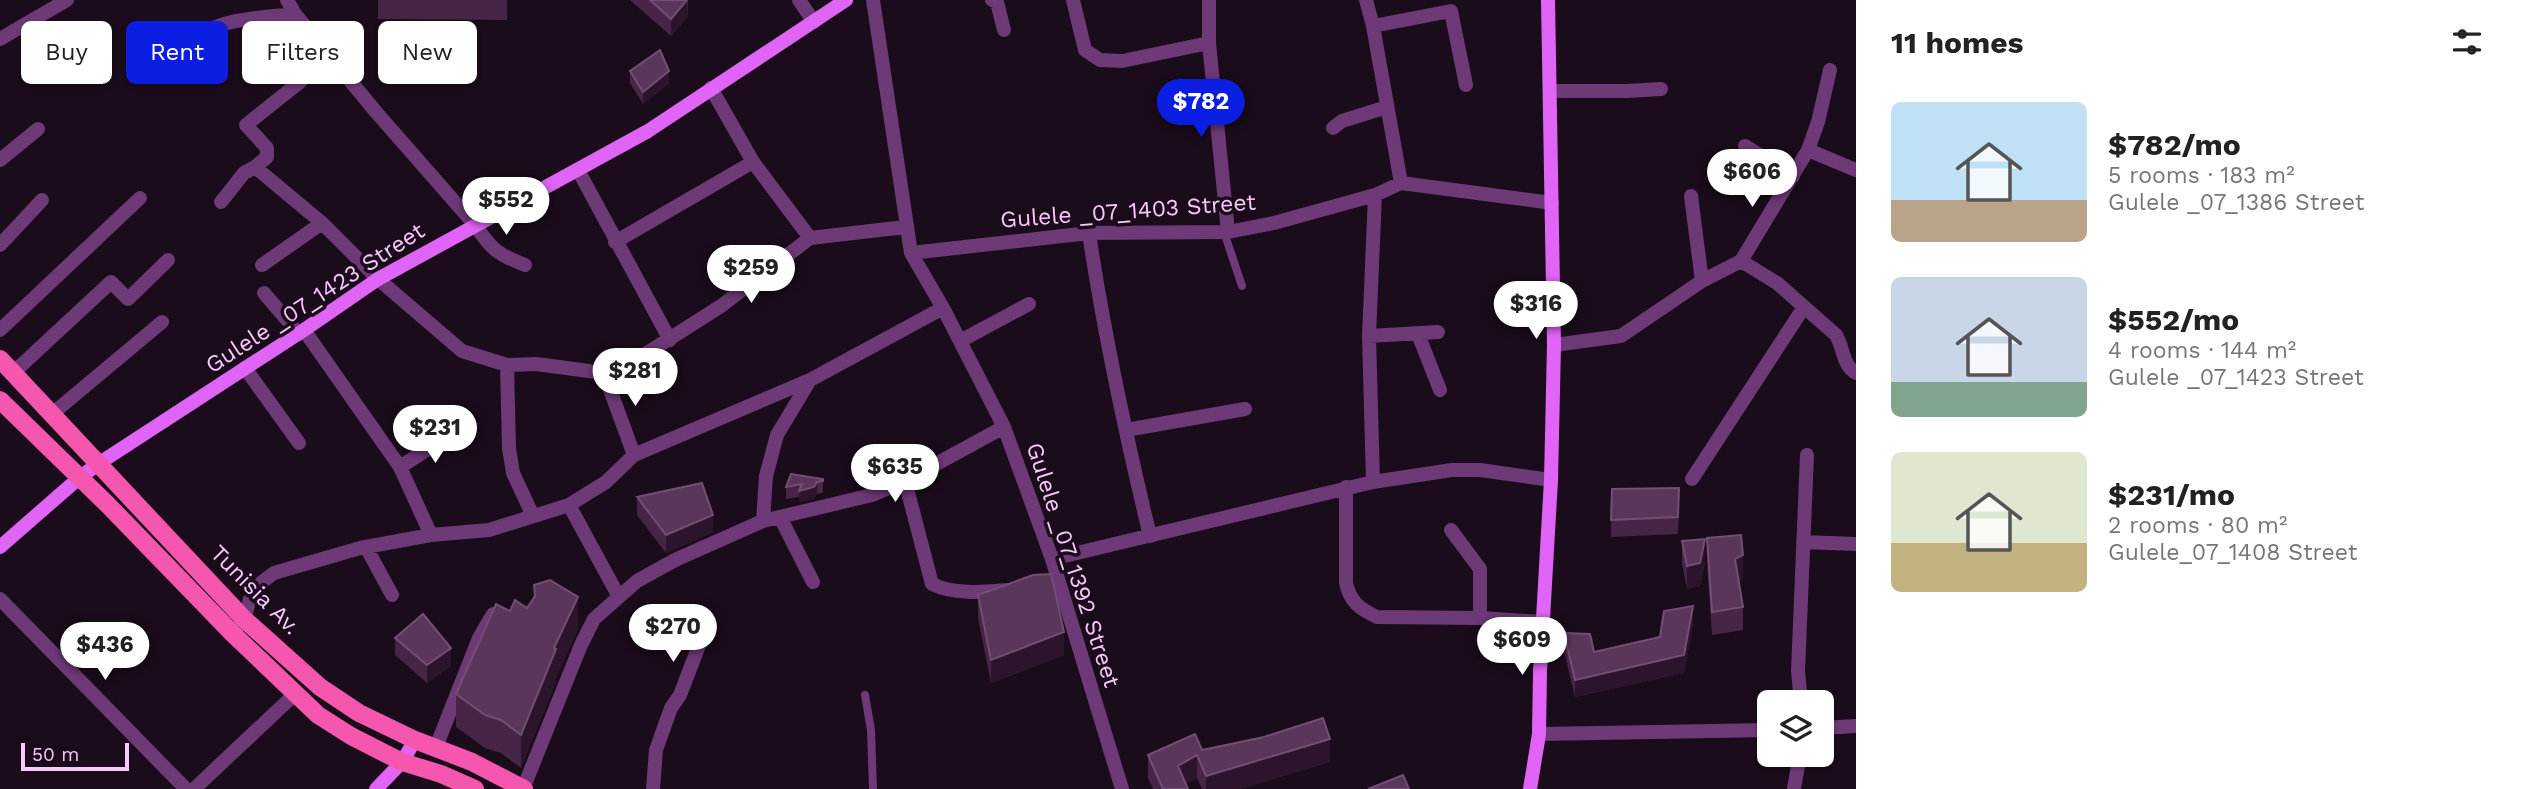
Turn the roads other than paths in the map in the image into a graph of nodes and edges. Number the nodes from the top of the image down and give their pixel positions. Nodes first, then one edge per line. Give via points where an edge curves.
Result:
1 (66, 0) edge
2 (287, 0) edge
3 (799, 0) edge
4 (846, 0) edge
5 (873, 0) edge
6 (992, 0) edge
7 (1073, 0) edge
8 (1209, 0) edge
9 (1366, 0) edge
10 (1548, 0) edge
11 (295, 14) junction
12 (814, 22) junction
13 (228, 24) edge
14 (1373, 26) junction
15 (1004, 30) dead end
16 (0, 39) edge
17 (1209, 43) junction
18 (1830, 71) dead end
19 (297, 84) edge
20 (1466, 85) dead end
21 (711, 88) junction
22 (1661, 89) dead end
23 (1550, 91) junction
24 (1387, 107) junction
25 (1333, 128) dead end
26 (38, 130) dead end
27 (1745, 146) dead end
28 (1808, 150) junction
29 (0, 160) edge
30 (753, 162) junction
31 (255, 167) junction
32 (578, 170) junction
33 (1856, 170) edge
34 (1793, 176) junction
35 (1401, 183) junction
36 (1376, 195) junction
37 (1691, 197) dead end
38 (140, 198) dead end
39 (42, 200) dead end
40 (221, 202) dead end
41 (1552, 203) junction
42 (321, 223) junction
43 (475, 225) junction
44 (905, 227) junction
45 (1226, 232) junction
46 (1089, 233) junction
47 (810, 238) junction
48 (615, 242) junction
49 (0, 245) edge
50 (911, 253) junction
51 (168, 260) dead end
52 (1741, 261) junction
53 (262, 265) dead end
54 (525, 265) dead end
55 (377, 279) junction
56 (1702, 281) junction
57 (1242, 286) dead end
58 (264, 293) dead end
59 (1029, 304) dead end
60 (1804, 307) junction
61 (943, 308) junction
62 (162, 322) dead end
63 (0, 330) edge
64 (301, 332) junction
65 (1438, 332) dead end
66 (1418, 334) junction
67 (1369, 336) junction
68 (670, 340) junction
69 (960, 341) junction
70 (1554, 345) junction
71 (507, 365) junction
72 (6, 366) edge
73 (245, 369) junction
74 (604, 373) junction
75 (1856, 373) edge
76 (810, 380) junction
77 (1440, 390) dead end
78 (0, 400) edge
79 (1245, 409) dead end
80 (52, 414) junction
81 (1004, 427) junction
82 (1126, 430) junction
83 (451, 434) dead end
84 (299, 443) dead end
85 (634, 455) junction
86 (1807, 455) dead end
87 (98, 464) junction
88 (400, 467) junction
89 (79, 478) junction
90 (1551, 480) junction
91 (1692, 480) dead end
92 (905, 481) junction
93 (1373, 482) junction
94 (1346, 487) junction
95 (569, 505) junction
96 (533, 516) junction
97 (780, 517) junction
98 (763, 521) junction
99 (1451, 530) dead end
100 (431, 534) junction
101 (1150, 536) junction
102 (1803, 542) junction
103 (1856, 544) edge
104 (0, 547) edge
105 (366, 547) junction
106 (1052, 559) junction
107 (813, 582) dead end
108 (1023, 589) edge
109 (392, 595) dead end
110 (619, 597) junction
111 (0, 599) edge
112 (1480, 618) junction
113 (244, 619) junction
114 (515, 622) edge
115 (1543, 622) junction
116 (233, 634) junction
117 (703, 635) dead end
118 (1800, 690) edge
119 (295, 694) junction
120 (865, 695) dead end
121 (1856, 726) edge
122 (1834, 728) edge
123 (1757, 730) edge
124 (1539, 734) junction
125 (415, 740) junction
126 (436, 747) junction
127 (402, 762) junction
128 (1798, 767) edge
129 (186, 789) edge
130 (194, 789) edge
131 (376, 789) edge
132 (475, 789) edge
133 (524, 789) edge
134 (653, 789) edge
135 (873, 789) edge
136 (1122, 789) edge
137 (1530, 789) edge
138 (1794, 789) edge

1 - 16 street
2 - 11 street
3 - 12 street
4 - 12 main road, Gulele _07_1423 Street
5 - 44 street, Gulele _07_1392 Street
6 - 15 street via 997,2
7 - 17 street via 1085,50 1100,60 1122,61
8 - 17 street
9 - 14 street
10 - 23 main road
11 - 13 street
11 - 43 street
12 - 21 main road, Gulele _07_1423 Street
14 - 20 street via 1451,11
14 - 24 street
17 - 45 street
18 - 28 street
19 - 31 street via 246,125 267,148 267,157
21 - 30 street
21 - 32 main road, Gulele _07_1423 Street via 648,131
22 - 23 street
23 - 41 main road
24 - 25 street
24 - 35 street
26 - 29 street
27 - 34 street
28 - 33 street
28 - 34 street
30 - 47 street
30 - 48 street
31 - 40 street via 244,173
31 - 42 street
32 - 43 main road, Gulele _07_1423 Street
32 - 48 street
34 - 52 street
35 - 36 street, Gulele _07_1403 Street
35 - 41 street
36 - 45 street, Gulele _07_1403 Street
36 - 67 street
37 - 56 street
38 - 63 street
39 - 49 street
41 - 70 main road
42 - 53 street
42 - 55 street
43 - 54 street via 499,255
43 - 55 main road, Gulele _07_1423 Street
44 - 47 street
44 - 50 street, Gulele _07_1392 Street
45 - 46 street, Gulele _07_1403 Street
45 - 57 lane
46 - 50 street, Gulele _07_1403 Street
46 - 82 street
47 - 68 street
48 - 68 street
50 - 61 street, Gulele _07_1392 Street
51 - 72 street via 128,299 111,282
52 - 56 street
52 - 60 street
55 - 64 main road, Gulele _07_1423 Street
55 - 71 street via 462,351
56 - 70 street via 1621,336
58 - 64 street
59 - 69 street
60 - 75 street via 1836,335 1846,364
60 - 91 street
61 - 69 street, Gulele _07_1392 Street
61 - 76 street
62 - 80 street
64 - 73 main road, Gulele _07_1423 Street
64 - 88 street
65 - 66 street
66 - 67 street
66 - 77 street
67 - 93 street
68 - 74 street
69 - 81 street, Gulele _07_1392 Street
70 - 90 main road
71 - 74 street
71 - 96 street via 513,472
72 - 80 main road, Tunisia Av.
73 - 84 street
73 - 87 main road, Gulele _07_1423 Street
74 - 85 street
76 - 85 street
76 - 98 street via 777,435 766,476
78 - 89 main road, Tunisia Av.
79 - 82 street
80 - 87 main road, Tunisia Av.
81 - 92 street
81 - 106 street, Gulele _07_1392 Street
82 - 101 street
83 - 88 street
85 - 95 street via 606,482
86 - 102 street
87 - 89 main road, Gulele _07_1423 Street
87 - 113 main road, Tunisia Av.
88 - 100 street
89 - 104 main road, Gulele _07_1423 Street
89 - 116 main road, Tunisia Av.
90 - 93 street via 1452,470
90 - 115 main road
92 - 97 street via 872,495
92 - 108 street via 932,584 975,592
93 - 94 street
94 - 101 street
94 - 112 street via 1346,583 1349,597 1362,610 1377,617
95 - 96 street
95 - 110 street
96 - 100 street via 489,530
97 - 98 street
97 - 107 street
98 - 110 street via 675,560
99 - 112 street via 1480,569
100 - 105 street
101 - 106 street
102 - 103 street
102 - 118 street
105 - 109 street
105 - 113 street via 274,573 251,596
106 - 136 street, Gulele _07_1392 Street via 1054,586
110 - 133 street via 594,620 581,645
111 - 129 street
112 - 115 street
113 - 116 street
113 - 125 main road, Tunisia Av. via 337,700
114 - 126 street via 493,614
115 - 124 main road
116 - 119 main road, Tunisia Av.
117 - 134 street via 656,750
119 - 127 main road, Tunisia Av. via 351,736
119 - 130 street
120 - 135 lane
121 - 122 street
123 - 124 street
124 - 137 main road
125 - 126 main road, Tunisia Av.
125 - 127 main road
126 - 133 main road, Tunisia Av.
127 - 131 main road
127 - 132 main road, Tunisia Av.
128 - 138 street

